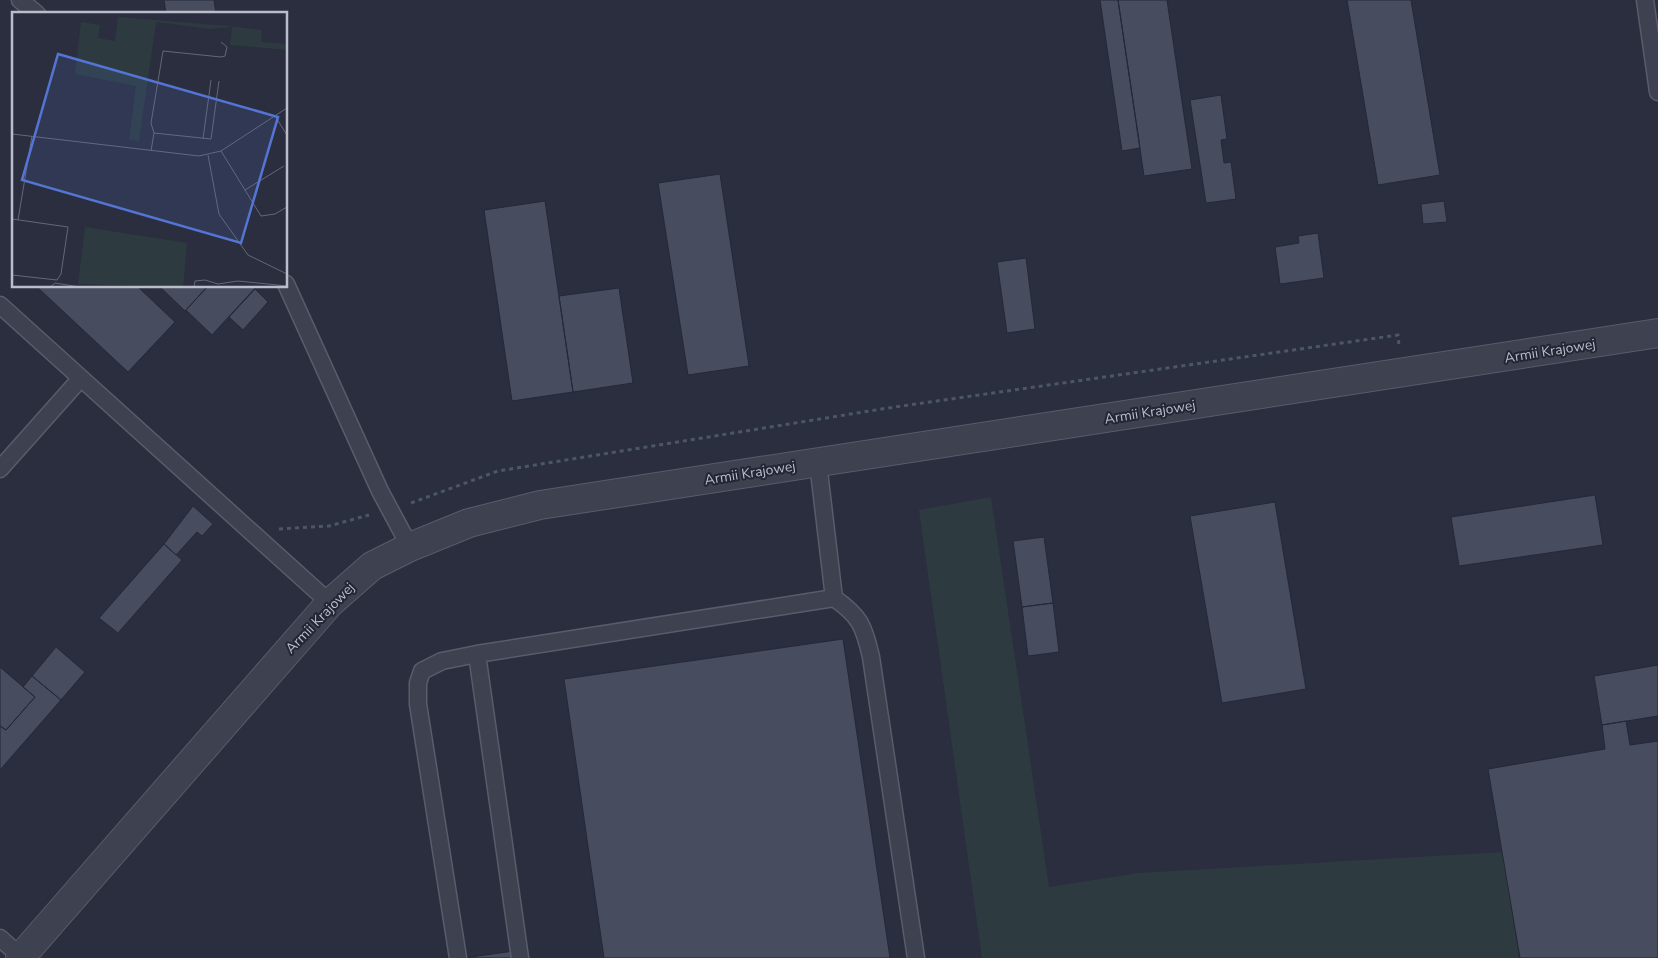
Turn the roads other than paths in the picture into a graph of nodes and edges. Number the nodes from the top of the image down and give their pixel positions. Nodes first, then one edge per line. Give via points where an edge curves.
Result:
1 (20, 0) edge
2 (1645, 0) edge
3 (35, 12) edge
4 (1658, 92) edge
5 (288, 288) edge
6 (0, 305) edge
7 (1658, 333) edge
8 (81, 378) junction
9 (818, 463) junction
10 (0, 469) edge
11 (410, 547) junction
12 (834, 598) junction
13 (330, 603) junction
14 (477, 654) junction
15 (0, 938) edge
16 (20, 957) edge
17 (458, 958) edge
18 (520, 958) edge
19 (916, 958) edge

1 - 3 lane
2 - 4 lane
5 - 11 lane via 390,511
6 - 8 lane
7 - 9 street, Armii Krajowej
8 - 10 lane
8 - 13 lane
9 - 11 street, Armii Krajowej via 540,505 469,523
9 - 12 lane
11 - 13 street, Armii Krajowej via 372,566
12 - 14 lane
12 - 19 lane via 852,611 865,632 872,657
13 - 16 street, Armii Krajowej
14 - 17 lane via 442,661 422,671 418,683 418,704
14 - 18 lane
15 - 16 lane

